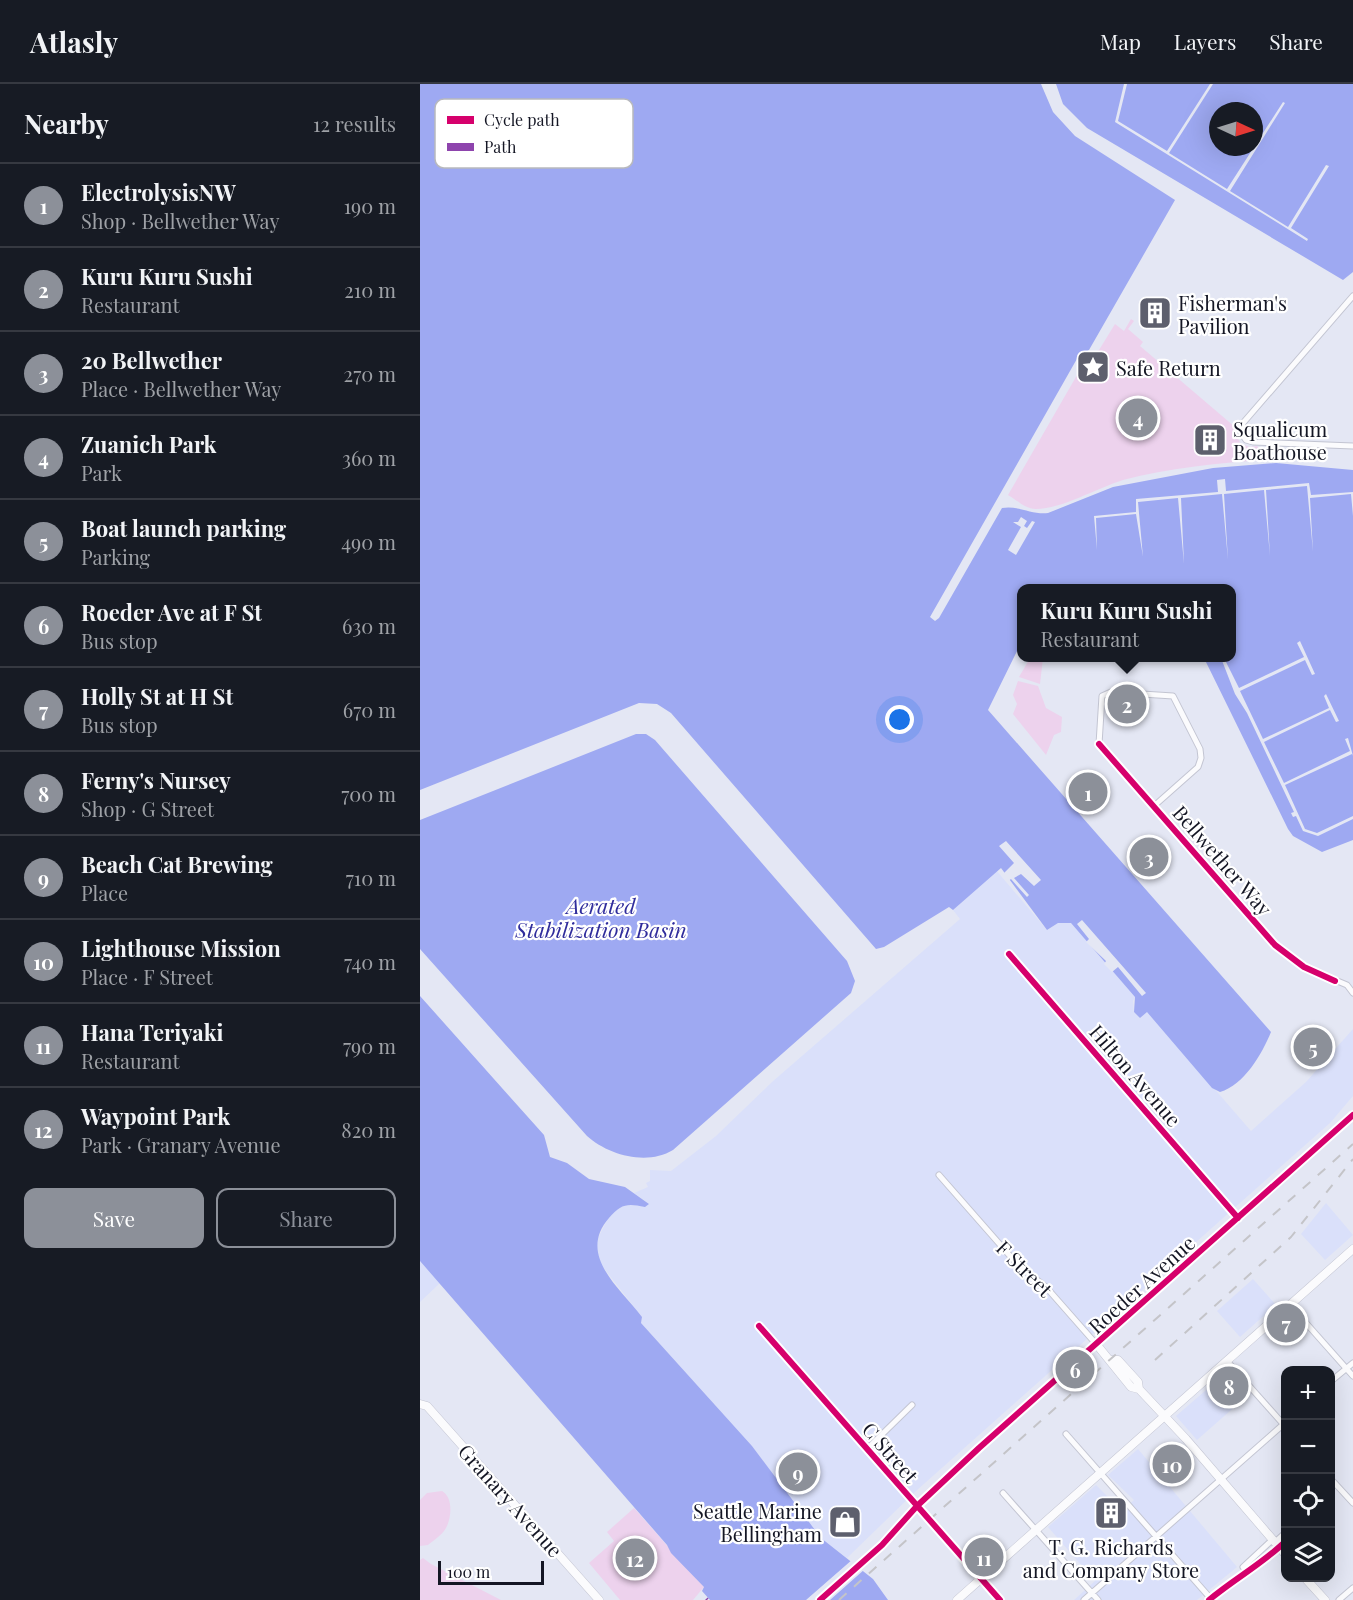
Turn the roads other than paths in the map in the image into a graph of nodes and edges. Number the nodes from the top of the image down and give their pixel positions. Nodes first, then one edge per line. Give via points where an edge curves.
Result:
1 (1353, 296) edge
2 (1353, 446) edge
3 (1154, 806) junction
4 (1009, 954) dead end
5 (1350, 985) edge
6 (1353, 993) edge
7 (1353, 1115) edge
8 (939, 1175) dead end
9 (1238, 1218) junction
10 (1353, 1249) edge
11 (1290, 1305) junction
12 (759, 1326) dead end
13 (1097, 1345) junction
14 (1227, 1361) junction
15 (1353, 1363) edge
16 (1346, 1368) junction
17 (1353, 1376) edge
18 (1335, 1378) edge
19 (420, 1404) edge
20 (912, 1405) dead end
21 (1165, 1416) junction
22 (1281, 1420) edge
23 (1281, 1427) edge
24 (1066, 1434) dead end
25 (867, 1449) junction
26 (1101, 1473) junction
27 (1220, 1480) junction
28 (1335, 1483) edge
29 (1003, 1493) dead end
30 (1353, 1503) edge
31 (917, 1506) junction
32 (1036, 1530) junction
33 (1281, 1535) edge
34 (1156, 1536) junction
35 (1273, 1541) junction
36 (1281, 1550) edge
37 (1244, 1566) dead end
38 (981, 1579) junction
39 (1309, 1582) edge
40 (1353, 1588) edge
41 (1092, 1593) junction
42 (599, 1600) edge
43 (820, 1600) edge
44 (957, 1600) edge
45 (1000, 1600) edge
46 (1084, 1600) edge
47 (1098, 1600) edge
48 (1212, 1600) edge
49 (1325, 1600) edge
50 (1339, 1600) edge

1 - 2 street via 1243,423 1242,433 1246,440 1263,442
3 - 3 street, Bellwether Way via 1099,744 1102,696 1111,692 1173,696 1200,749 1202,758 1198,766
3 - 5 street, Bellwether Way via 1275,945 1304,967
4 - 9 street, Hilton Avenue
5 - 6 street, Bellwether Way
7 - 9 main road, Roeder Avenue
8 - 13 street, F Street via 1018,1265 1046,1287
9 - 13 main road, Roeder Avenue
10 - 11 main road
11 - 14 main road
11 - 16 street
12 - 25 street, C Street
13 - 21 main road, F Street via 1112,1360 1118,1360
13 - 31 main road, Roeder Avenue
14 - 21 main road
14 - 22 street
15 - 16 street
16 - 17 street
16 - 18 street
19 - 42 main road, Granary Avenue via 427,1406
20 - 25 street
21 - 26 main road
21 - 27 main road, F Street
23 - 27 street
24 - 26 street
25 - 31 street, C Street
26 - 32 main road
26 - 34 street
27 - 34 street
27 - 35 main road, F Street
28 - 30 street
29 - 32 street
31 - 38 street, C Street
31 - 43 main road, Roeder Avenue
32 - 38 main road
32 - 41 street
33 - 35 street
34 - 41 street
34 - 48 street
35 - 36 main road, F Street
35 - 37 street
38 - 44 main road
38 - 45 street, C Street
39 - 49 main road
40 - 50 street
41 - 46 street
41 - 47 street

